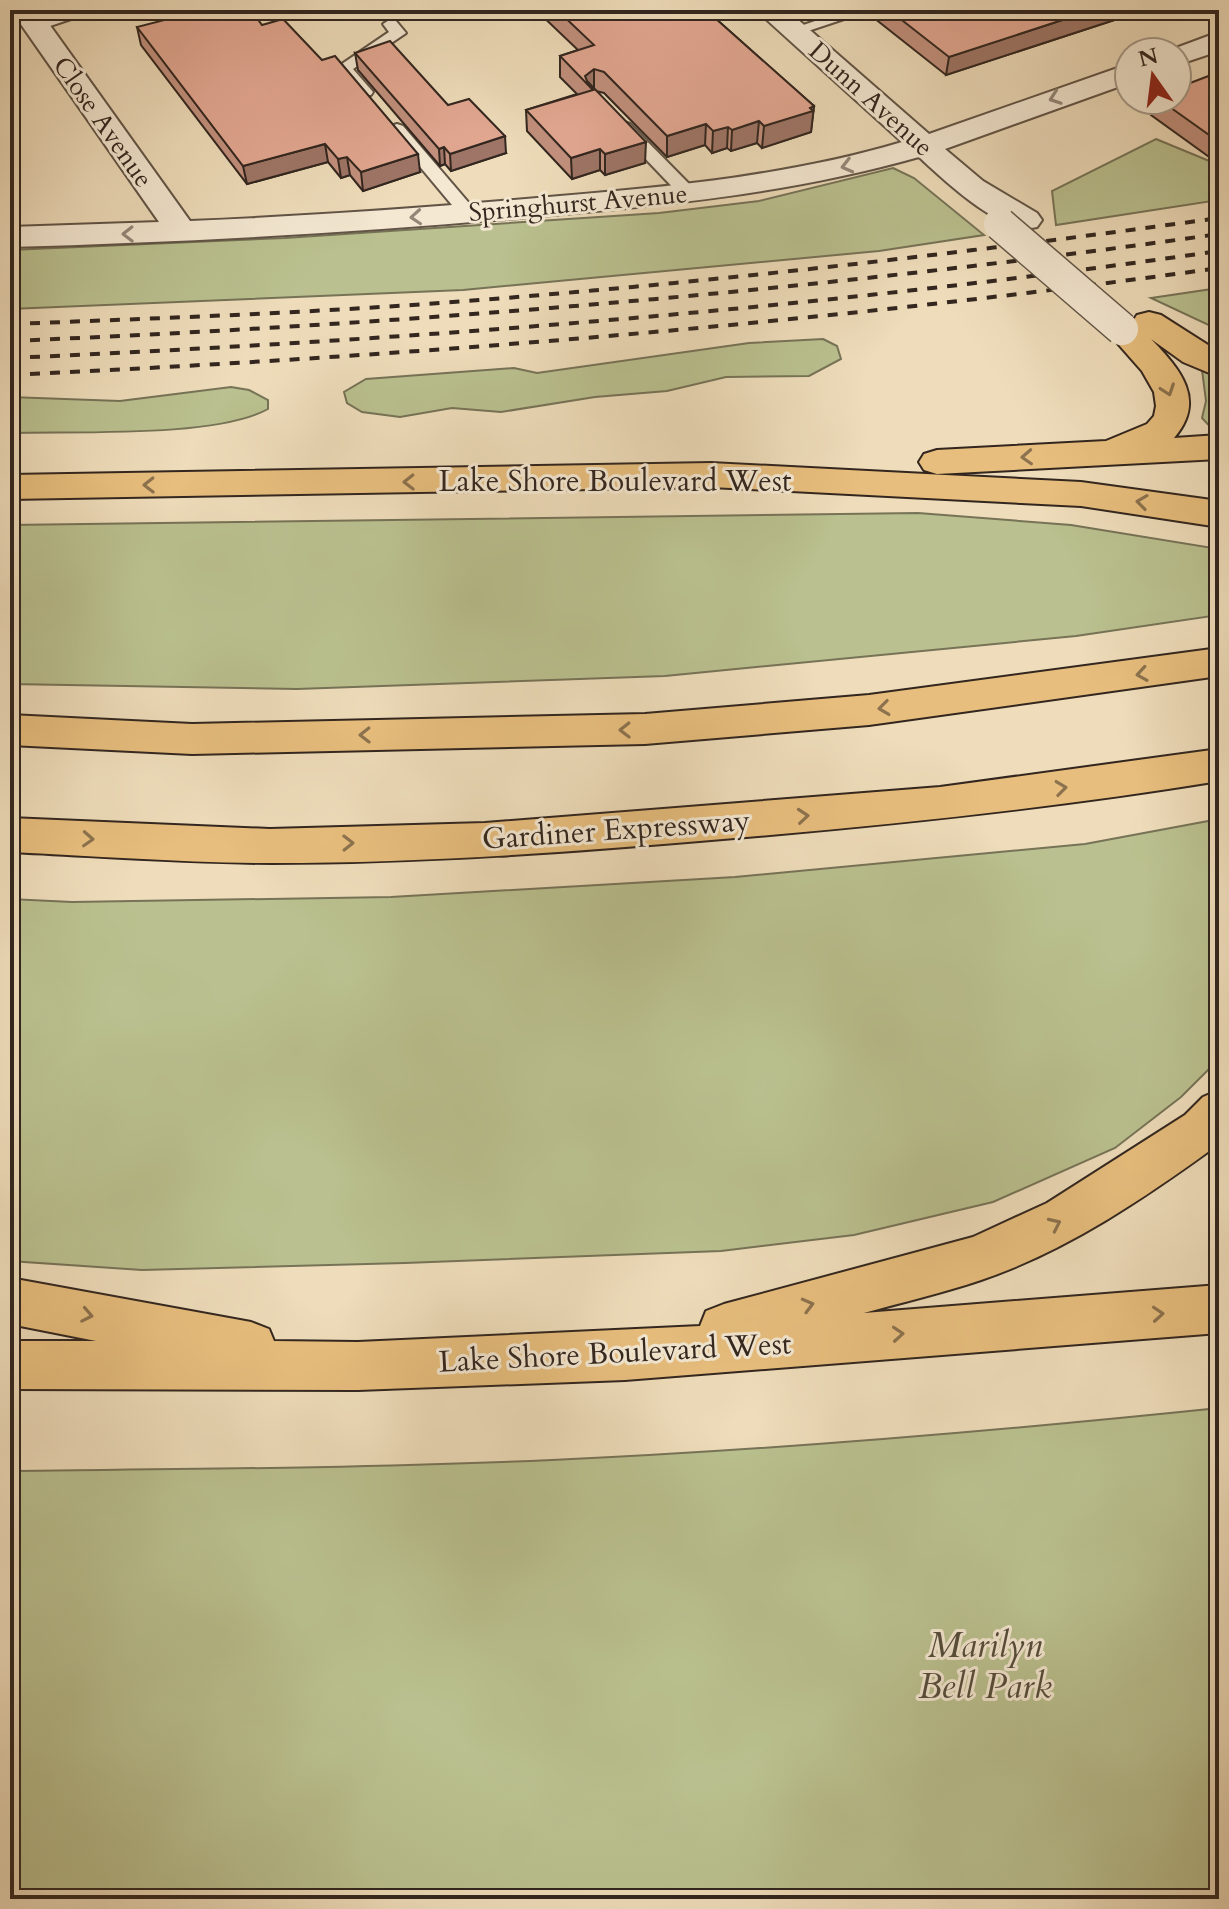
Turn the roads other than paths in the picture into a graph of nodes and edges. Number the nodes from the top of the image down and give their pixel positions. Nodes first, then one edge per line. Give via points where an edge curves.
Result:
1 (90, 10) edge
2 (770, 10) edge
3 (863, 10) edge
4 (30, 18) edge
5 (391, 24) dead end
6 (794, 31) junction
7 (1219, 41) edge
8 (1193, 50) edge
9 (1113, 78) edge
10 (616, 118) edge
11 (922, 144) junction
12 (689, 194) junction
13 (468, 213) junction
14 (182, 232) junction
15 (10, 237) edge
16 (1136, 326) junction
17 (1219, 366) edge
18 (1219, 447) edge
19 (1105, 453) junction
20 (711, 475) junction
21 (10, 487) edge
22 (1219, 514) edge
23 (1219, 662) edge
24 (10, 730) edge
25 (1219, 765) edge
26 (10, 835) edge
27 (1219, 1111) edge
28 (10, 1301) edge
29 (1219, 1309) edge
30 (625, 1356) junction
31 (10, 1365) edge
32 (358, 1366) junction

1 - 4 lane
2 - 6 street, Dunn Avenue
3 - 6 lane
4 - 14 street, Close Avenue
5 - 13 lane via 398,33 344,68
6 - 11 street, Dunn Avenue
7 - 8 street
9 -> 11 street, Springhurst Avenue
10 - 12 lane
11 -> 12 street, Springhurst Avenue via 838,168
11 - 16 street, Dunn Avenue, bridge
12 - 13 street, Springhurst Avenue
13 -> 14 street, Springhurst Avenue
14 -> 15 street, Springhurst Avenue
16 - 17 highway
16 -> 19 highway via 1171,391 1174,407 1160,432
18 - 19 highway
19 -> 20 highway
20 -> 21 highway, Lake Shore Boulevard West
22 -> 20 highway, Lake Shore Boulevard West via 1081,494
23 -> 24 highway via 869,710 645,729 192,739
26 -> 25 highway, Gardiner Expressway via 199,845 436,842 895,809
30 -> 27 highway via 980,1258 1064,1219 1130,1179 1202,1130
28 -> 32 highway
30 -> 29 highway, Lake Shore Boulevard West
30 - 32 highway, Lake Shore Boulevard West
31 - 32 highway, Lake Shore Boulevard West

